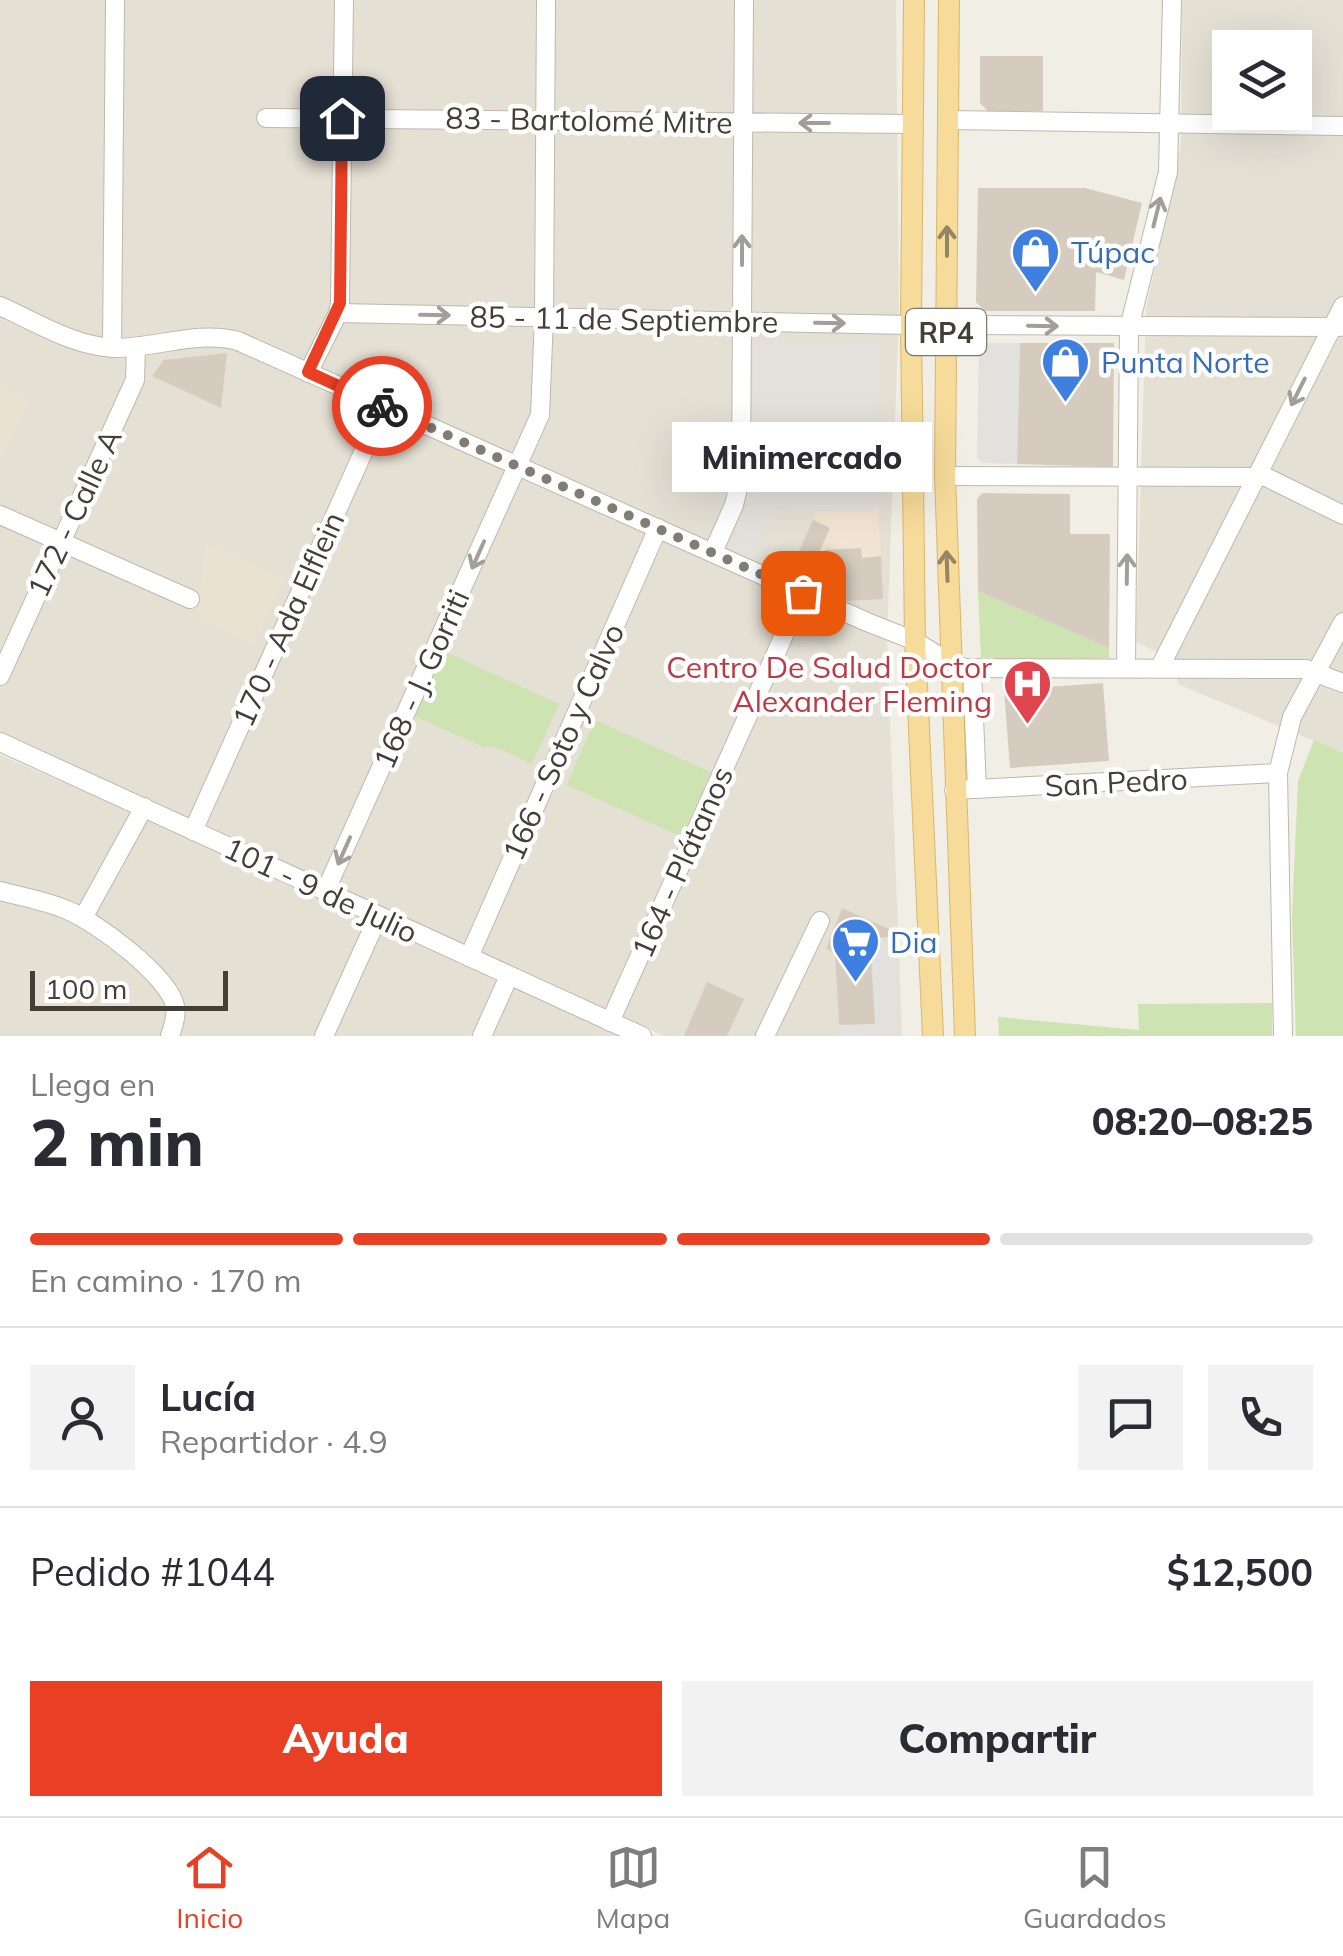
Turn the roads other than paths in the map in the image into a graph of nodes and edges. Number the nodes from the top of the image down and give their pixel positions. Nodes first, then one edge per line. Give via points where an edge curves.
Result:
1 (115, 0) edge
2 (344, 0) edge
3 (546, 0) edge
4 (744, 0) edge
5 (914, 0) edge
6 (948, 0) edge
7 (1172, 0) edge
8 (266, 118) dead end
9 (342, 118) junction
10 (546, 118) junction
11 (948, 120) junction
12 (742, 123) junction
13 (912, 124) junction
14 (1171, 124) junction
15 (1343, 126) edge
16 (0, 306) edge
17 (1343, 306) edge
18 (338, 313) junction
19 (544, 318) junction
20 (742, 321) junction
21 (946, 324) junction
22 (911, 325) junction
23 (1337, 327) edge
24 (1130, 328) junction
25 (136, 347) junction
26 (112, 348) junction
27 (308, 372) junction
28 (384, 406) junction
29 (518, 466) junction
30 (945, 476) junction
31 (1128, 476) junction
32 (1254, 476) junction
33 (0, 515) edge
34 (1343, 516) edge
35 (658, 528) junction
36 (60, 543) junction
37 (713, 552) junction
38 (803, 593) junction
39 (190, 599) dead end
40 (1343, 622) edge
41 (915, 641) junction
42 (950, 663) junction
43 (1126, 666) junction
44 (1160, 667) junction
45 (972, 669) junction
46 (1318, 671) junction
47 (0, 676) edge
48 (1343, 683) edge
49 (0, 742) edge
50 (1278, 773) junction
51 (977, 789) junction
52 (954, 790) junction
53 (144, 807) junction
54 (192, 831) junction
55 (0, 891) edge
56 (325, 892) junction
57 (378, 917) junction
58 (84, 918) junction
59 (820, 922) dead end
60 (469, 957) junction
61 (508, 976) junction
62 (610, 1022) junction
63 (170, 1036) edge
64 (324, 1036) edge
65 (482, 1036) edge
66 (642, 1036) edge
67 (765, 1036) edge
68 (933, 1036) edge
69 (965, 1036) edge
70 (1284, 1036) edge

1 - 26 street
2 - 9 street
3 - 10 street, 168 - J. Gorriti
4 - 12 street
5 - 13 main road, RP4
6 - 11 main road, RP4
7 - 14 street
8 - 9 street, 83 - Bartolomé Mitre
9 - 10 street, 83 - Bartolomé Mitre
9 - 18 street
10 - 12 street, 83 - Bartolomé Mitre
10 - 19 street, 168 - J. Gorriti
11 - 14 street
21 -> 11 main road, RP4
13 -> 12 street, 83 - Bartolomé Mitre
20 -> 12 street
13 - 22 main road, RP4
14 - 15 street
24 -> 14 street via 1168,172
16 - 26 street
17 - 23 street
18 -> 19 street, 85 - 11 de Septiembre
18 - 27 street
19 - 20 street, 85 - 11 de Septiembre
19 - 29 street, 168 - J. Gorriti via 542,404
20 -> 22 street, 85 - 11 de Septiembre
20 - 37 street via 740,476
21 -> 24 street
21 - 30 main road, RP4
22 - 41 main road, RP4
23 - 24 street
23 -> 32 street
24 - 31 street
25 - 26 street
25 - 27 street via 226,338
25 - 36 street, 172 - Calle A via 135,380
27 - 28 street
28 - 29 street
28 - 54 street, 170 - Ada Elflein
29 - 35 street
29 -> 56 street, 168 - J. Gorriti
30 - 31 street
42 -> 30 main road, RP4
31 - 32 street
43 -> 31 street
32 - 34 street
32 - 44 street
33 - 36 street
35 - 37 street
35 - 60 street, 166 - Soto y Calvo
36 - 39 street
36 - 47 street, 172 - Calle A
37 - 38 street
38 - 41 street
38 - 62 street, 164 - Plátanos
40 - 46 street
41 - 42 street
41 - 68 main road, RP4
42 - 45 street
42 - 52 main road, RP4
43 - 44 street
43 - 45 street
44 - 46 street
45 - 51 street
46 - 48 street
46 - 50 street via 1288,727
49 - 53 street, 101 - 9 de Julio
50 - 51 street, San Pedro
50 - 70 street
51 - 52 street, San Pedro
52 - 69 main road, RP4
53 - 54 street, 101 - 9 de Julio
53 - 58 street
54 - 56 street, 101 - 9 de Julio
55 - 58 street
56 - 57 street, 101 - 9 de Julio
57 - 60 street, 101 - 9 de Julio
57 - 64 street
58 - 63 street via 162,985 176,1007
59 - 67 street
60 - 61 street, 101 - 9 de Julio
61 - 62 street, 101 - 9 de Julio
61 - 65 street
62 - 66 street, 101 - 9 de Julio

